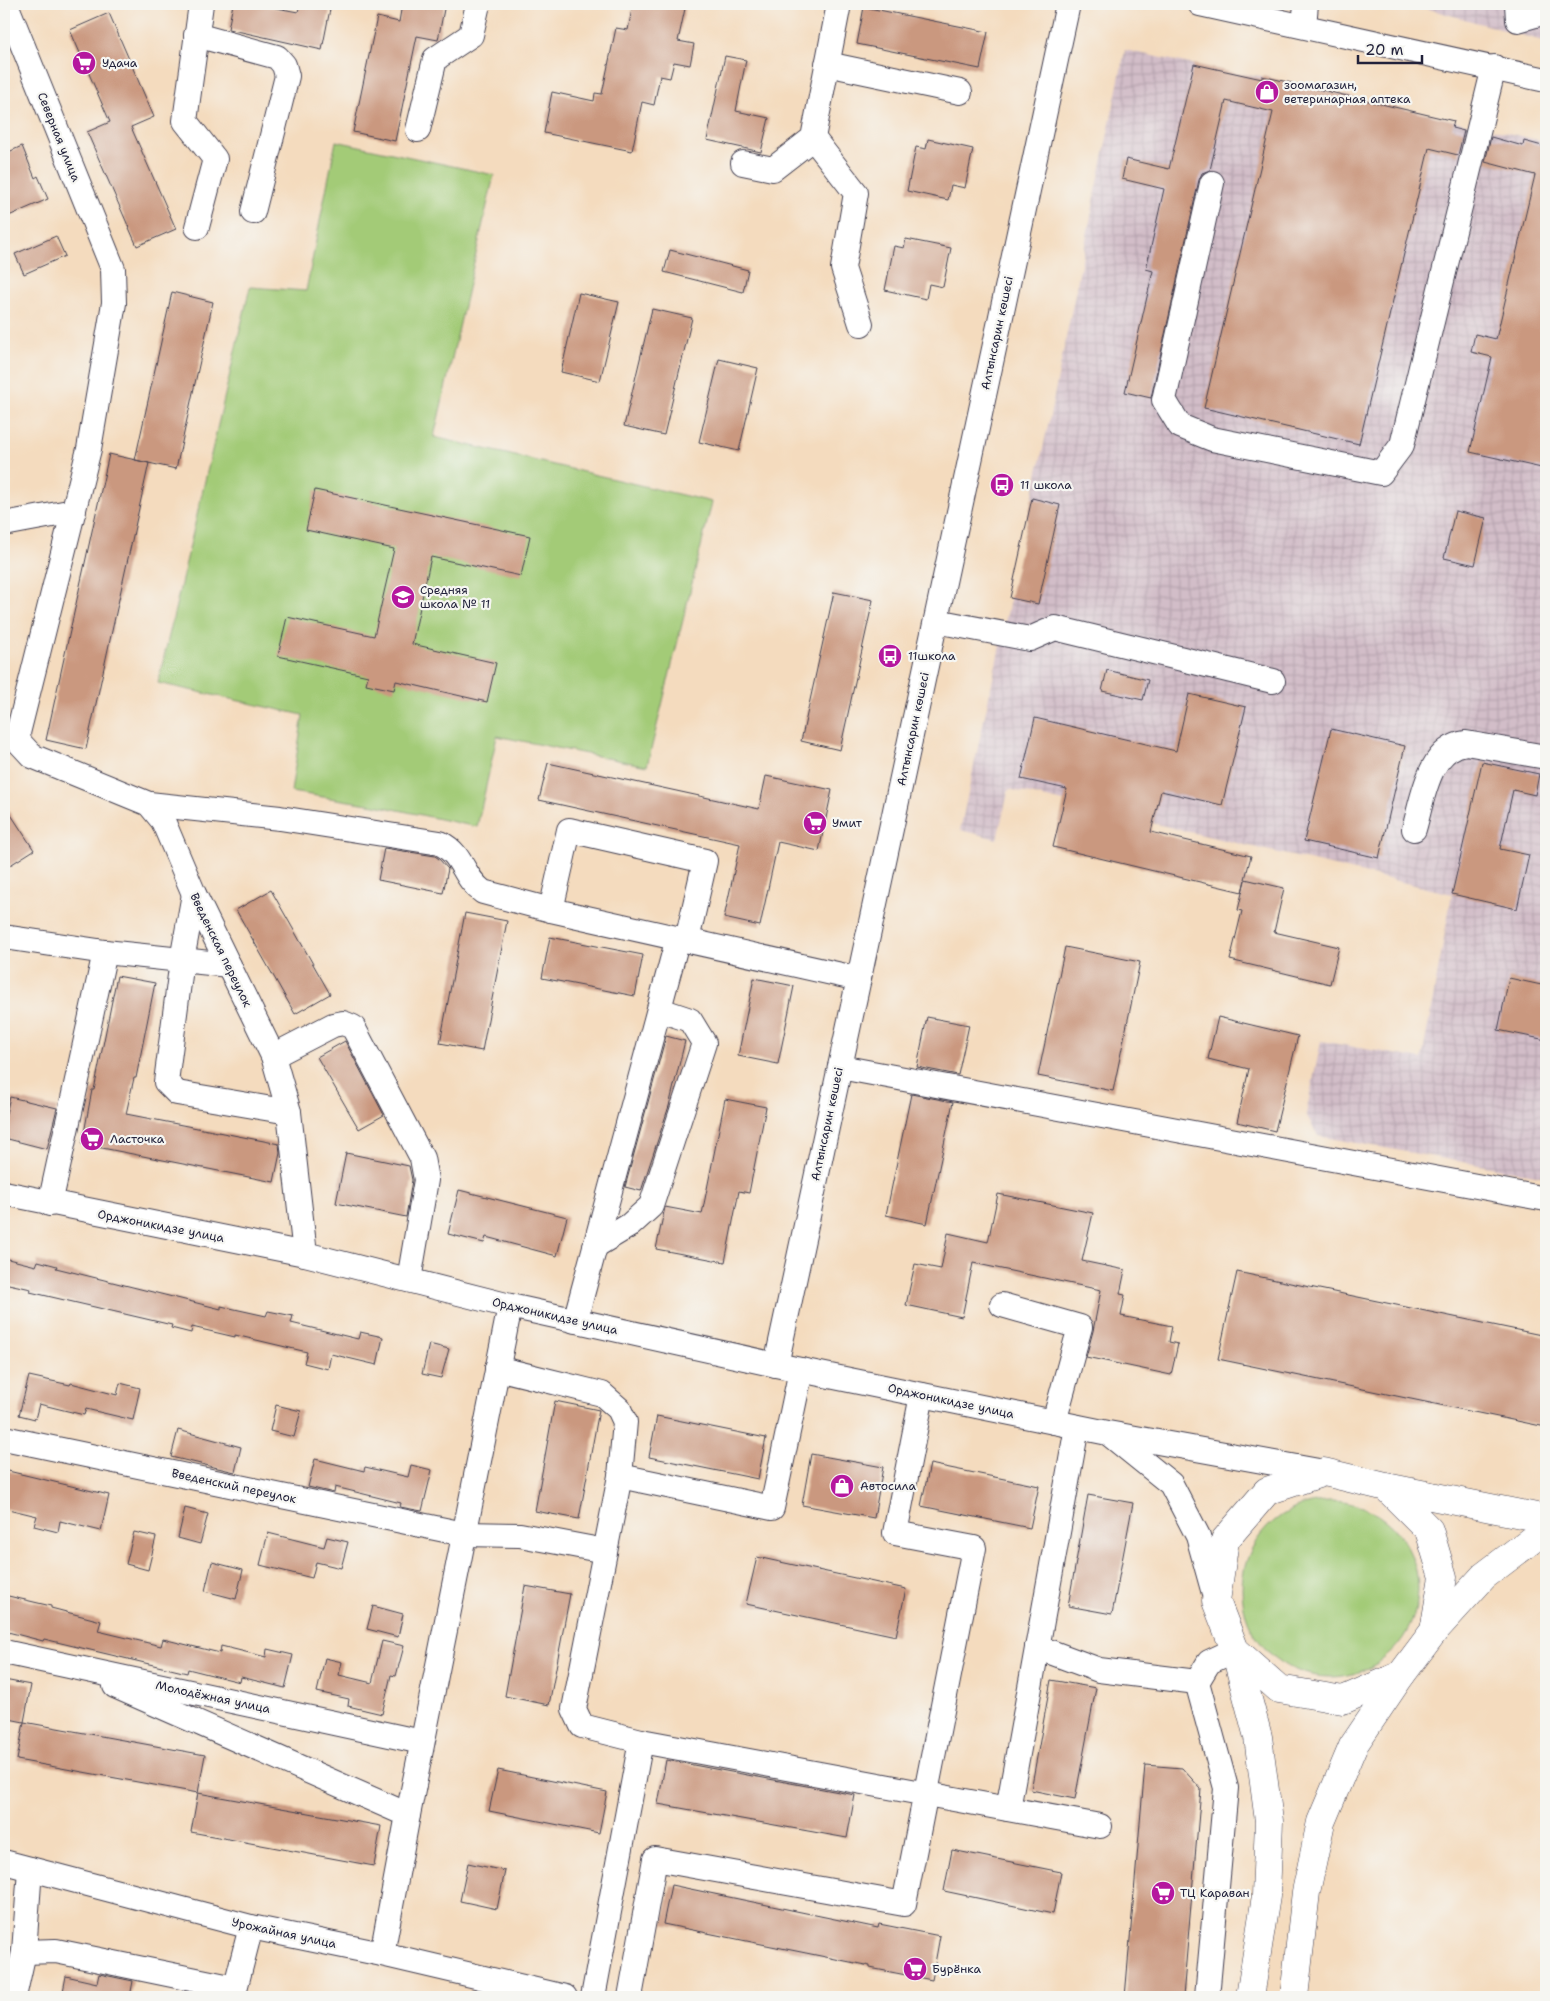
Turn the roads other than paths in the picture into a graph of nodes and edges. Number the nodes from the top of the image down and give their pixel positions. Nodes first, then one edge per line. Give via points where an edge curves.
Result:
1 (6, 4) edge
2 (201, 4) edge
3 (478, 4) edge
4 (839, 4) edge
5 (1068, 4) edge
6 (1200, 4) edge
7 (1517, 4) edge
8 (1546, 12) edge
9 (1305, 15) edge
10 (196, 35) junction
11 (827, 64) junction
12 (1494, 67) junction
13 (1546, 80) edge
14 (960, 92) dead end
15 (418, 130) dead end
16 (813, 138) junction
17 (743, 164) dead end
18 (1212, 183) dead end
19 (253, 212) dead end
20 (198, 226) dead end
21 (861, 324) dead end
22 (74, 511) junction
23 (4, 524) edge
24 (936, 621) junction
25 (1272, 680) dead end
26 (1546, 757) edge
27 (149, 804) junction
28 (1414, 829) dead end
29 (194, 894) junction
30 (551, 910) junction
31 (4, 937) edge
32 (682, 939) junction
33 (105, 952) junction
34 (182, 960) junction
35 (229, 965) junction
36 (859, 979) junction
37 (660, 1010) junction
38 (272, 1056) junction
39 (840, 1068) junction
40 (289, 1112) junction
41 (4, 1194) edge
42 (1546, 1199) edge
43 (50, 1204) junction
44 (595, 1246) junction
45 (305, 1254) junction
46 (409, 1280) junction
47 (1002, 1305) dead end
48 (510, 1306) junction
49 (575, 1320) junction
50 (776, 1365) junction
51 (497, 1368) junction
52 (801, 1370) junction
53 (922, 1395) junction
54 (1066, 1424) junction
55 (1108, 1433) junction
56 (4, 1438) edge
57 (1324, 1472) junction
58 (620, 1476) junction
59 (1386, 1487) junction
60 (1546, 1519) edge
61 (1546, 1529) edge
62 (464, 1534) junction
63 (605, 1551) junction
64 (1216, 1601) junction
65 (1434, 1631) junction
66 (1037, 1647) junction
67 (1235, 1650) junction
68 (4, 1652) edge
69 (70, 1666) junction
70 (1401, 1675) junction
71 (1197, 1682) junction
72 (641, 1741) junction
73 (422, 1742) junction
74 (926, 1794) junction
75 (1008, 1809) junction
76 (408, 1814) junction
77 (1100, 1826) dead end
78 (621, 1848) junction
79 (655, 1858) junction
80 (4, 1862) edge
81 (30, 1869) junction
82 (251, 1927) junction
83 (24, 1952) junction
84 (382, 1954) junction
85 (234, 1993) edge
86 (14, 1997) edge
87 (565, 1997) edge
88 (593, 1997) edge
89 (630, 1997) edge
90 (1207, 1997) edge
91 (1250, 1997) edge
92 (1294, 1997) edge

1 - 22 street, Северная улица via 113,269 114,303 89,448
2 - 10 street
3 - 15 street via 471,34 435,60
4 - 11 street
5 - 24 street, Алтынсарин көшесі
6 - 9 street
7 - 8 street via 1518,20
9 - 12 street
10 - 19 street via 276,57 284,65 287,76
10 - 20 street via 186,121 215,159
11 - 14 street
11 - 16 street
12 - 13 street
12 - 18 street via 1402,445 1381,473 1212,438 1180,426 1164,400
16 - 17 street via 773,169
16 - 21 street via 856,193 844,268
22 - 23 street
22 - 27 street via 18,733 19,742 32,756
24 - 25 street via 1030,639 1055,628
24 - 36 street, Алтынсарин көшесі
26 - 28 street via 1456,744 1444,752 1432,767
27 - 29 street, Введенская переулок via 163,821
27 - 30 street via 280,818 440,843 451,848 474,885 483,892
29 - 34 street
29 - 35 street, Введенская переулок
30 - 32 street
30 - 32 street via 569,830 705,861
31 - 33 street
32 - 36 street
32 - 37 street
33 - 34 street
33 - 43 street
34 - 35 street
34 - 40 street via 166,1082 177,1093
35 - 38 street, Введенская переулок
36 - 39 street, Алтынсарин көшесі
37 - 44 street
37 - 44 street via 690,1020 704,1042 651,1206 630,1225
38 - 40 street, Введенская переулок
38 - 46 street via 333,1025 343,1023 353,1027 422,1158 426,1180
39 - 42 street
39 - 50 street, Алтынсарин көшесі
40 - 45 street, Введенская переулок
41 - 43 street, Орджоникидзе улица
43 - 45 street, Орджоникидзе улица
44 - 49 street
45 - 46 street, Орджоникидзе улица
46 - 48 street, Орджоникидзе улица
47 - 54 street via 1080,1327
48 - 49 street, Орджоникидзе улица
48 - 51 street
49 - 50 street, Орджоникидзе улица
50 - 52 street, Орджоникидзе улица
51 - 58 street via 602,1394 618,1409 625,1422
51 - 62 street
52 - 53 street, Орджоникидзе улица
52 - 58 street via 772,1508
53 - 54 street, Орджоникидзе улица
53 - 74 street via 896,1533 974,1548
54 - 55 street, Орджоникидзе улица
54 - 66 street
55 - 57 street, Орджоникидзе улица
55 - 64 street via 1171,1484 1198,1536
56 - 62 street, Введенский переулок
57 - 59 main road
57 - 64 main road via 1267,1491 1225,1540
58 - 63 street
59 - 60 main road
59 - 65 main road via 1429,1530 1443,1577
61 - 65 main road via 1484,1576
62 - 63 street, Введенский переулок via 520,1535
62 - 73 street
63 - 72 street via 574,1709 582,1726
64 - 67 main road
65 - 70 main road
66 - 71 street via 1099,1670
66 - 75 street
67 - 70 main road via 1279,1689 1343,1700
67 - 71 street via 1209,1662
67 - 91 main road via 1258,1737 1269,1821 1266,1896
68 - 69 street, Молодёжная улица
69 - 73 street, Молодёжная улица
69 - 76 street
70 - 92 main road via 1352,1746 1321,1822 1306,1892
71 - 90 street via 1226,1788
72 - 74 street
72 - 78 street
73 - 76 street
74 - 75 street
74 - 79 street via 904,1904
75 - 77 street
76 - 84 street
78 - 79 street via 646,1851
78 - 88 street
79 - 89 street
80 - 81 street, Урожайная улица
81 - 82 street, Урожайная улица
81 - 83 street
82 - 84 street, Урожайная улица
82 - 85 street
83 - 85 street via 56,1951
83 - 86 street
84 - 87 street, Урожайная улица

